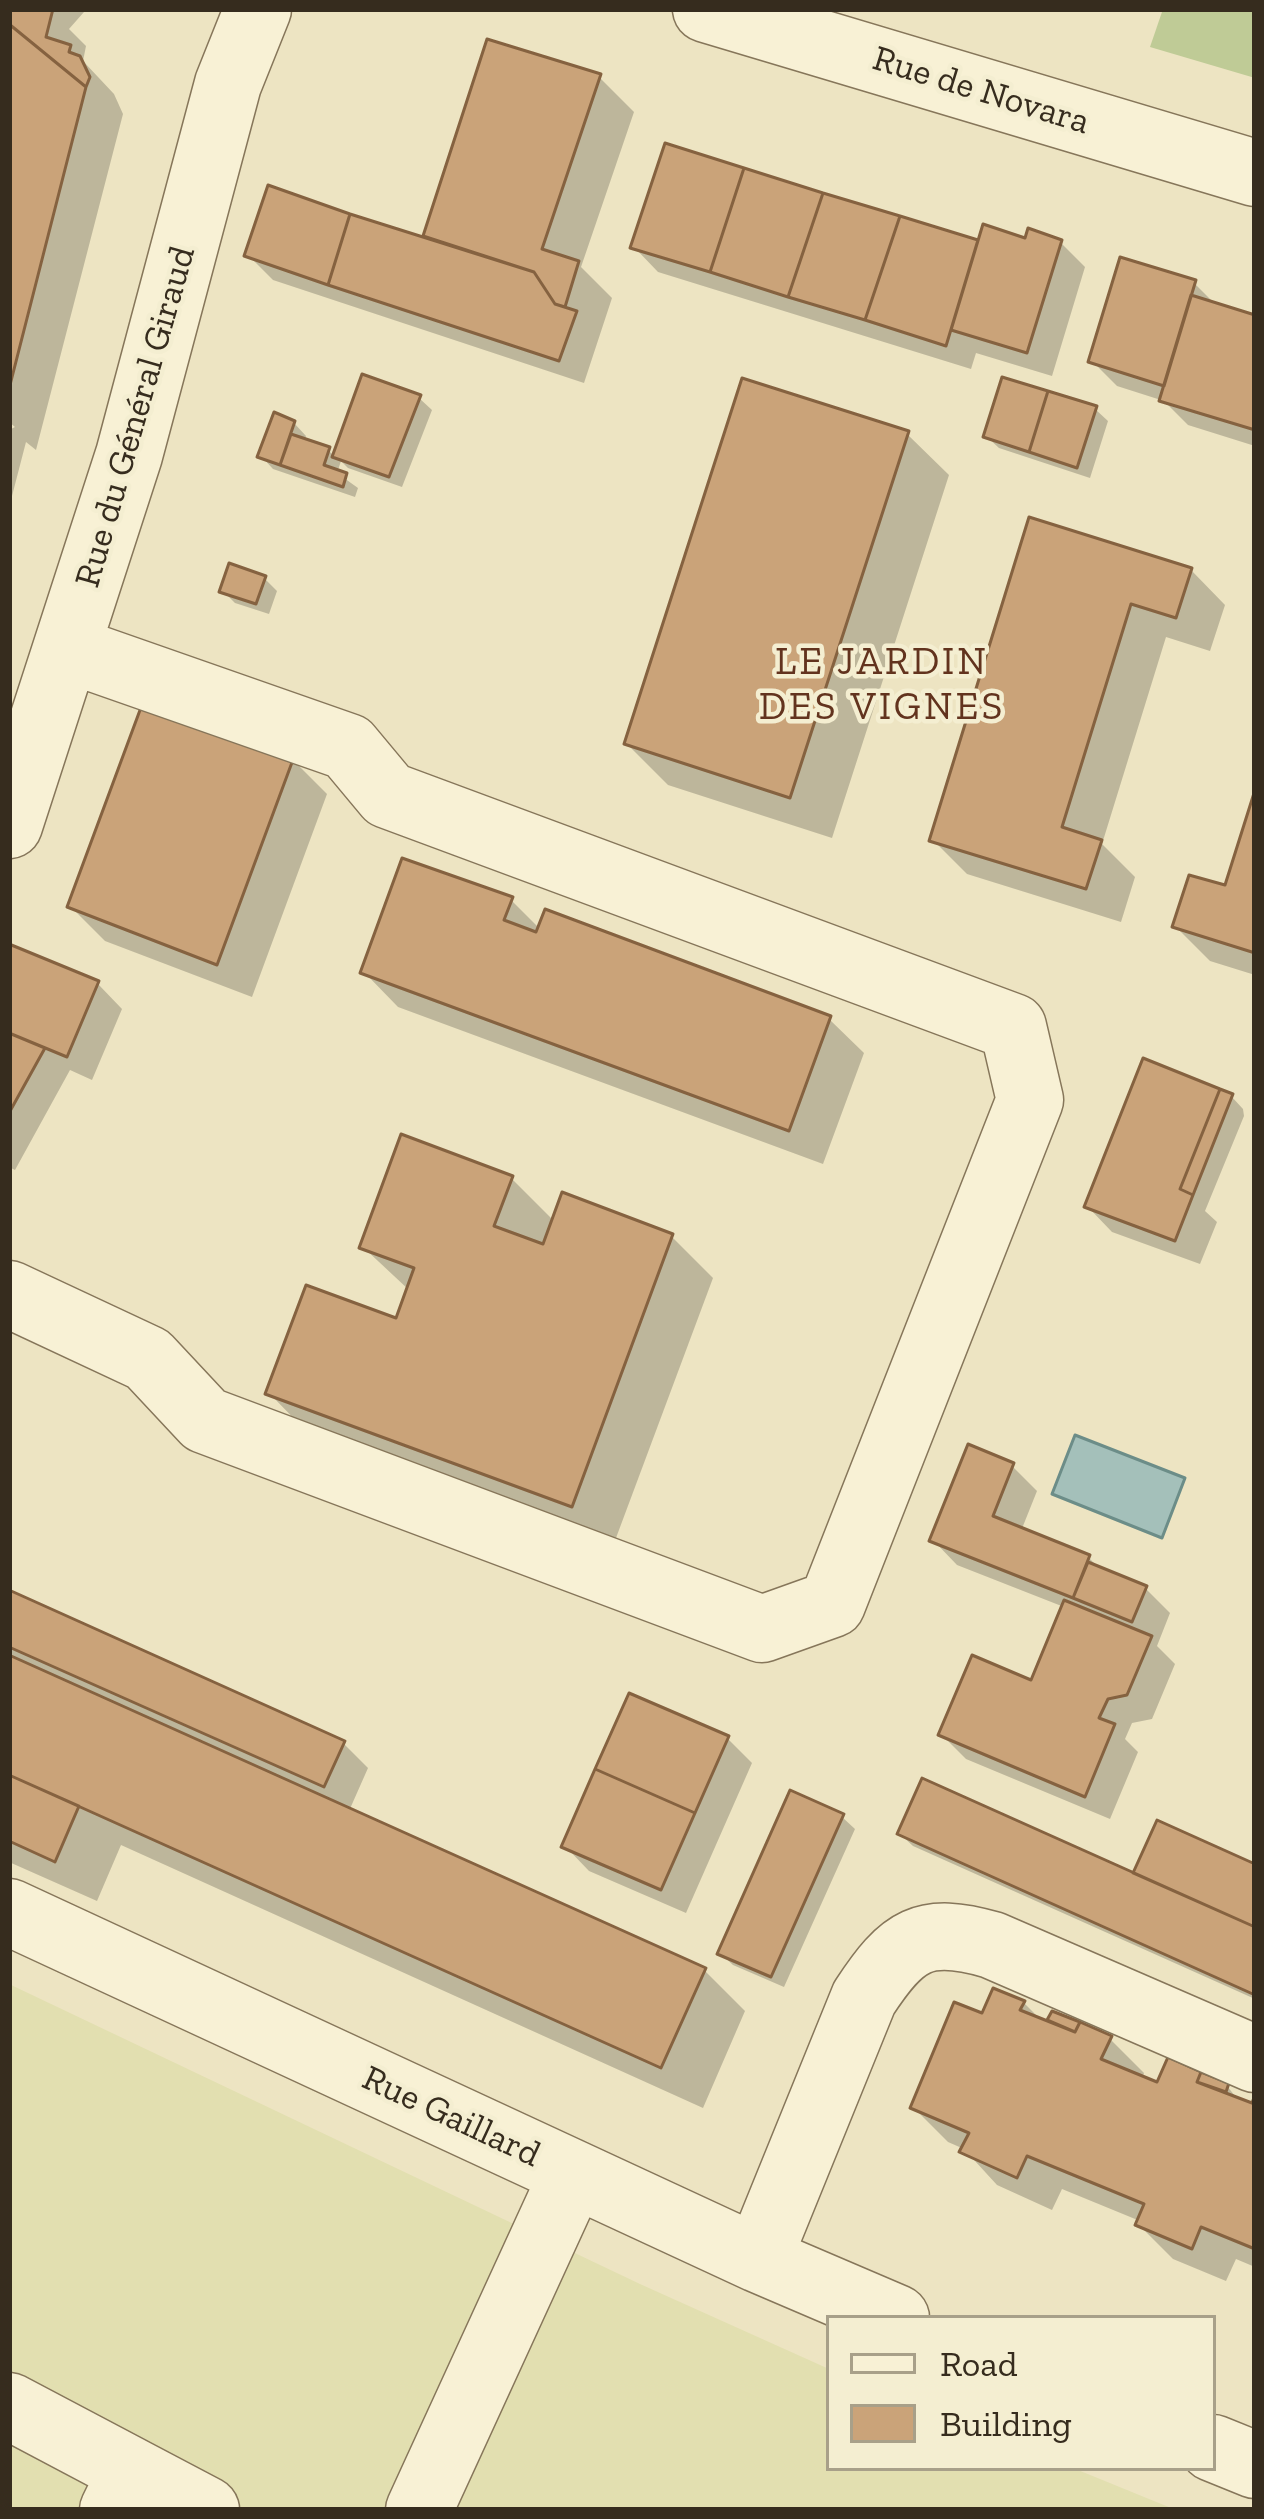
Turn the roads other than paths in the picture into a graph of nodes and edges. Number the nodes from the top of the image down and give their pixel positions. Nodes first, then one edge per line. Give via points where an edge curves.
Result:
1 (258, 9) edge
2 (706, 9) edge
3 (1255, 173) edge
4 (68, 649) junction
5 (9, 824) edge
6 (9, 1294) edge
7 (9, 1912) edge
8 (1255, 2060) edge
9 (573, 2174) junction
10 (758, 2259) junction
11 (889, 2315) edge
12 (9, 2406) edge
13 (1216, 2449) edge
14 (1255, 2465) edge
15 (123, 2491) edge
16 (206, 2510) edge
17 (419, 2510) edge

1 - 4 street, Rue du Général Giraud via 228,84
2 - 3 street, Rue de Novara
4 - 5 street, Rue du Général Giraud
4 - 6 street via 348,747 388,795 1013,1027 1030,1100 832,1604 762,1629 205,1420 148,1359
7 - 9 street, Rue Gaillard
8 - 10 street via 992,1945 955,1934 918,1941 888,1961 864,1998
9 - 10 street, Rue Gaillard
9 - 17 street
10 - 11 street, Rue Gaillard
12 - 15 street
13 - 14 street
15 - 16 street

